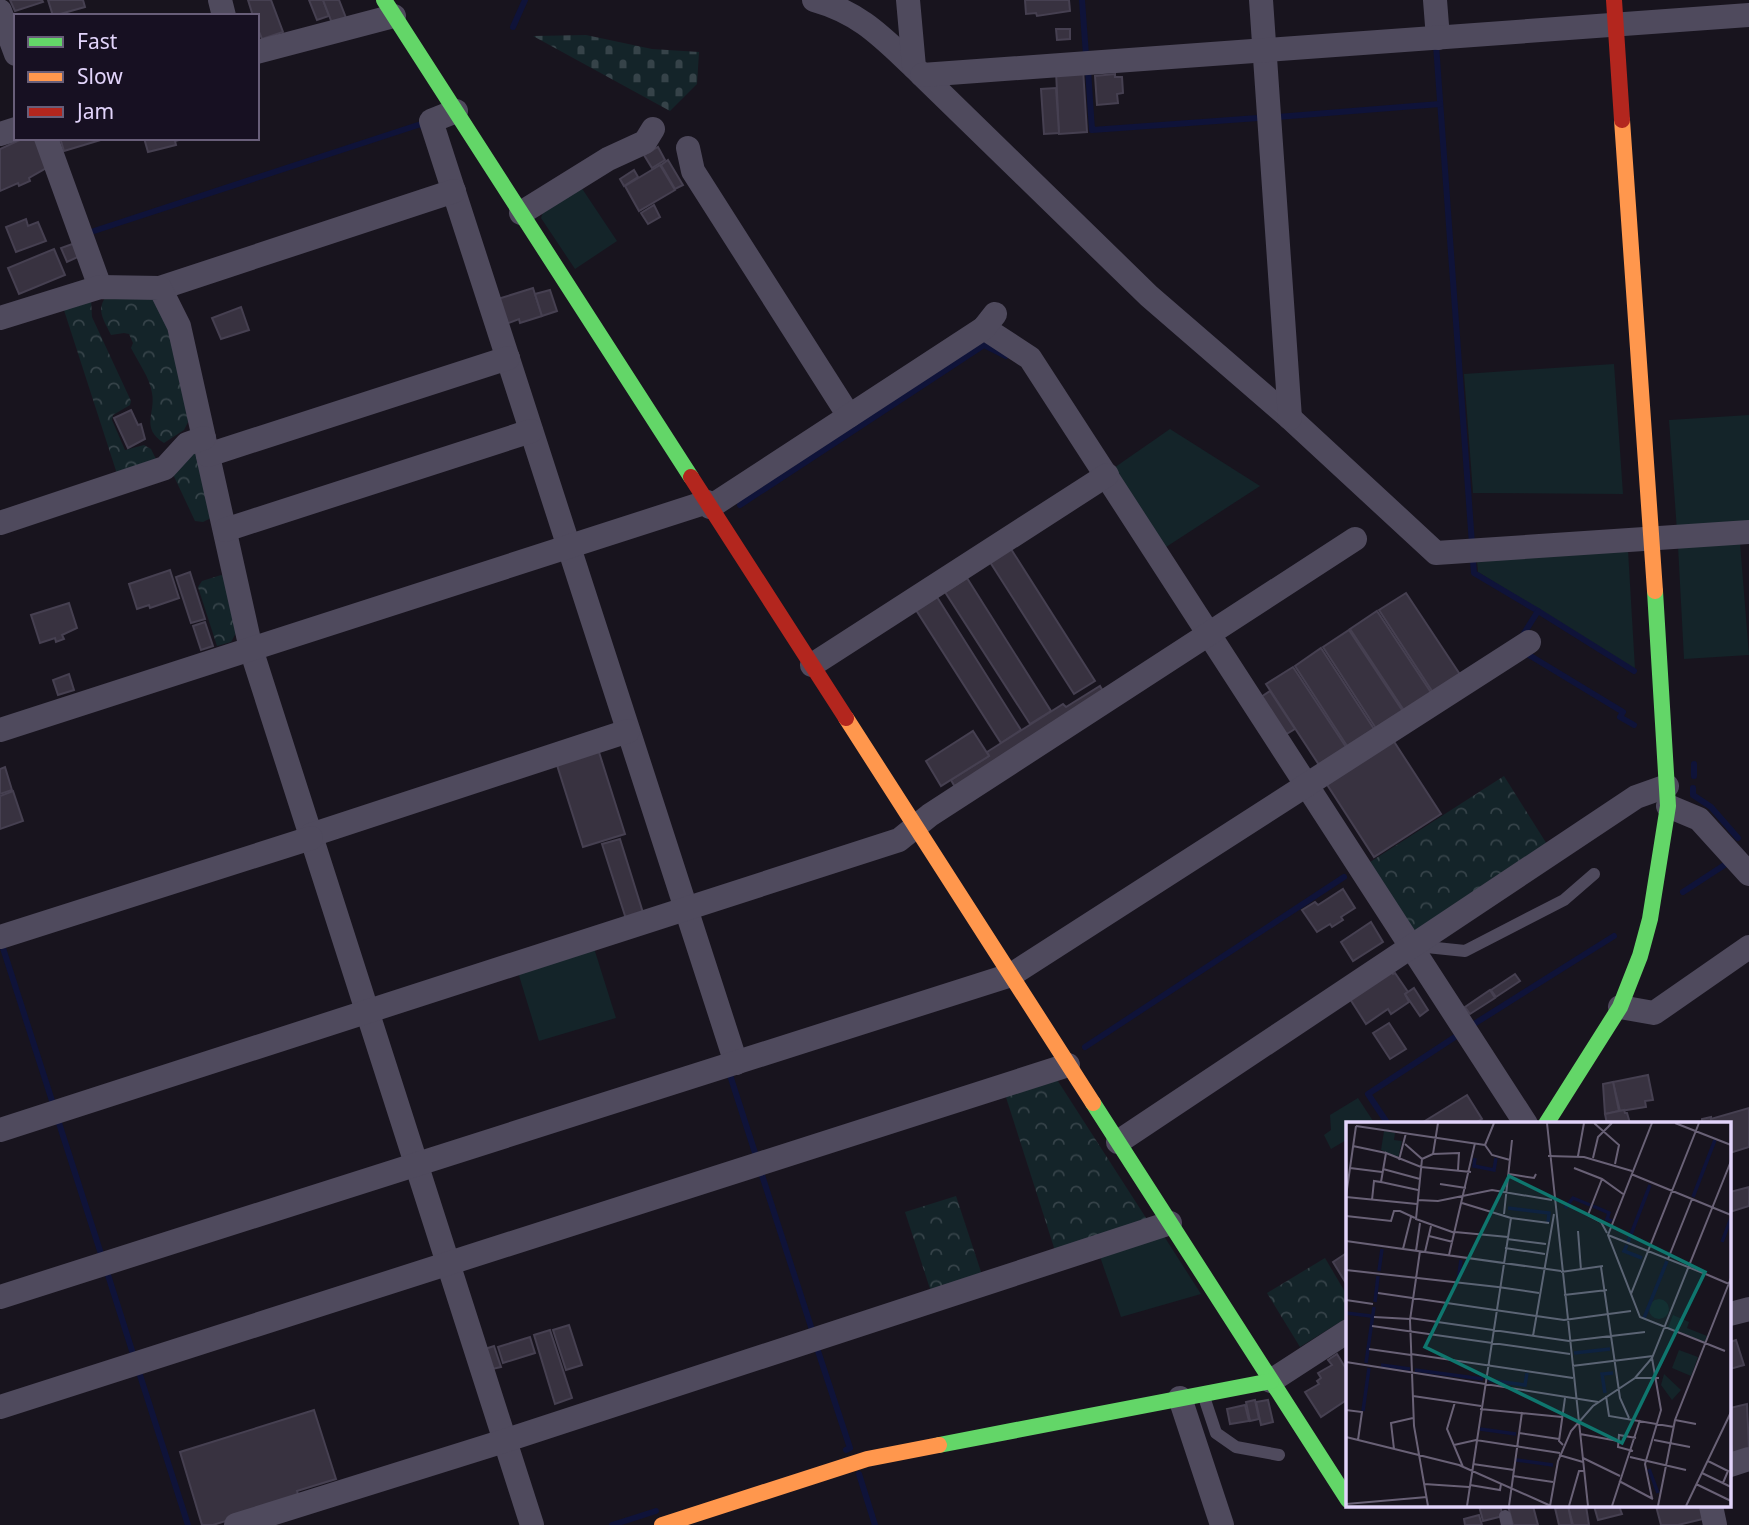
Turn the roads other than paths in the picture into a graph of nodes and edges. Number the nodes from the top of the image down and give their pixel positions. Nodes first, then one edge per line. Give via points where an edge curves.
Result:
1 (814, 0) edge
2 (908, 0) edge
3 (1261, 0) edge
4 (1435, 0) edge
5 (1614, 0) edge
6 (389, 8) edge
7 (0, 11) edge
8 (1749, 15) edge
9 (1616, 25) junction
10 (1438, 38) junction
11 (14, 49) edge
12 (1265, 50) junction
13 (259, 51) edge
14 (918, 71) junction
15 (456, 111) junction
16 (653, 129) dead end
17 (47, 140) edge
18 (688, 148) dead end
19 (454, 191) junction
20 (521, 213) junction
21 (100, 287) junction
22 (160, 288) junction
23 (0, 318) edge
24 (508, 358) junction
25 (849, 416) junction
26 (1290, 418) junction
27 (531, 431) junction
28 (206, 446) junction
29 (1107, 475) junction
30 (708, 505) junction
31 (0, 523) edge
32 (225, 530) junction
33 (1749, 532) edge
34 (1355, 538) dead end
35 (1652, 540) junction
36 (568, 547) junction
37 (1210, 634) junction
38 (1529, 642) dead end
39 (251, 649) junction
40 (812, 665) junction
41 (0, 730) edge
42 (628, 731) junction
43 (1309, 786) junction
44 (1667, 796) junction
45 (916, 827) junction
46 (311, 836) junction
47 (1594, 874) dead end
48 (1749, 874) edge
49 (686, 909) junction
50 (0, 937) edge
51 (1412, 946) junction
52 (1749, 947) edge
53 (1011, 975) junction
54 (1620, 1007) junction
55 (367, 1012) junction
56 (736, 1063) junction
57 (1068, 1065) junction
58 (1525, 1122) edge
59 (1547, 1122) edge
60 (0, 1130) edge
61 (1118, 1142) junction
62 (416, 1165) junction
63 (1170, 1223) junction
64 (448, 1264) junction
65 (0, 1297) edge
66 (1749, 1309) edge
67 (1732, 1313) edge
68 (1346, 1332) edge
69 (1272, 1381) junction
70 (1192, 1396) junction
71 (0, 1407) edge
72 (504, 1441) junction
73 (1279, 1455) dead end
74 (1749, 1459) edge
75 (1732, 1464) edge
76 (1346, 1497) edge
77 (236, 1525) edge
78 (532, 1525) edge
79 (662, 1525) edge
80 (1222, 1525) edge

1 - 14 street via 866,22
2 - 14 street
3 - 12 street
4 - 10 street
5 - 9 street
6 - 13 street
6 - 15 street
7 - 11 street
8 - 9 street
9 - 10 street
9 - 35 street
10 - 12 street
12 - 14 street
12 - 26 street
14 - 26 street via 1149,296
15 - 19 street via 431,121
15 - 20 street
16 - 20 street via 645,142 608,159
17 - 21 street
18 - 25 street via 693,171
19 - 22 street
19 - 24 street
20 - 30 street
21 - 22 street
21 - 23 street
22 - 28 street via 179,326
24 - 27 street
24 - 28 street
25 - 29 street via 990,321 1030,358
25 - 30 street
26 - 35 street via 1436,553
27 - 32 street
27 - 36 street
28 - 31 street via 187,444 165,468
28 - 32 street
29 - 37 street
29 - 40 street
30 - 36 street
30 - 40 street
32 - 39 street
33 - 35 street
34 - 37 street
35 - 44 street
36 - 39 street
36 - 42 street
37 - 43 street
37 - 45 street
38 - 43 street
39 - 41 street
39 - 46 street
40 - 45 street
42 - 46 street
42 - 49 street
43 - 51 street
43 - 53 street
44 - 48 street via 1699,819
44 - 51 street via 1636,797
44 - 54 street via 1650,919
45 - 49 street via 899,840
45 - 53 street
46 - 50 street
46 - 55 street
47 - 51 lane via 1564,900 1465,951
49 - 55 street
49 - 56 street
51 - 58 street
51 - 61 street
52 - 54 street via 1654,1013
53 - 56 street
53 - 57 street
54 - 59 street
55 - 60 street
55 - 62 street
56 - 62 street
57 - 61 street
57 - 64 street
61 - 63 street
62 - 64 street
62 - 65 street
63 - 69 street
63 - 72 street
64 - 71 street
64 - 72 street
66 - 67 street
68 - 69 street
69 - 70 street
69 - 76 street
70 - 73 lane via 1216,1433 1236,1447
70 - 79 street via 867,1459
70 - 80 street
72 - 77 street
72 - 78 street
74 - 75 street

